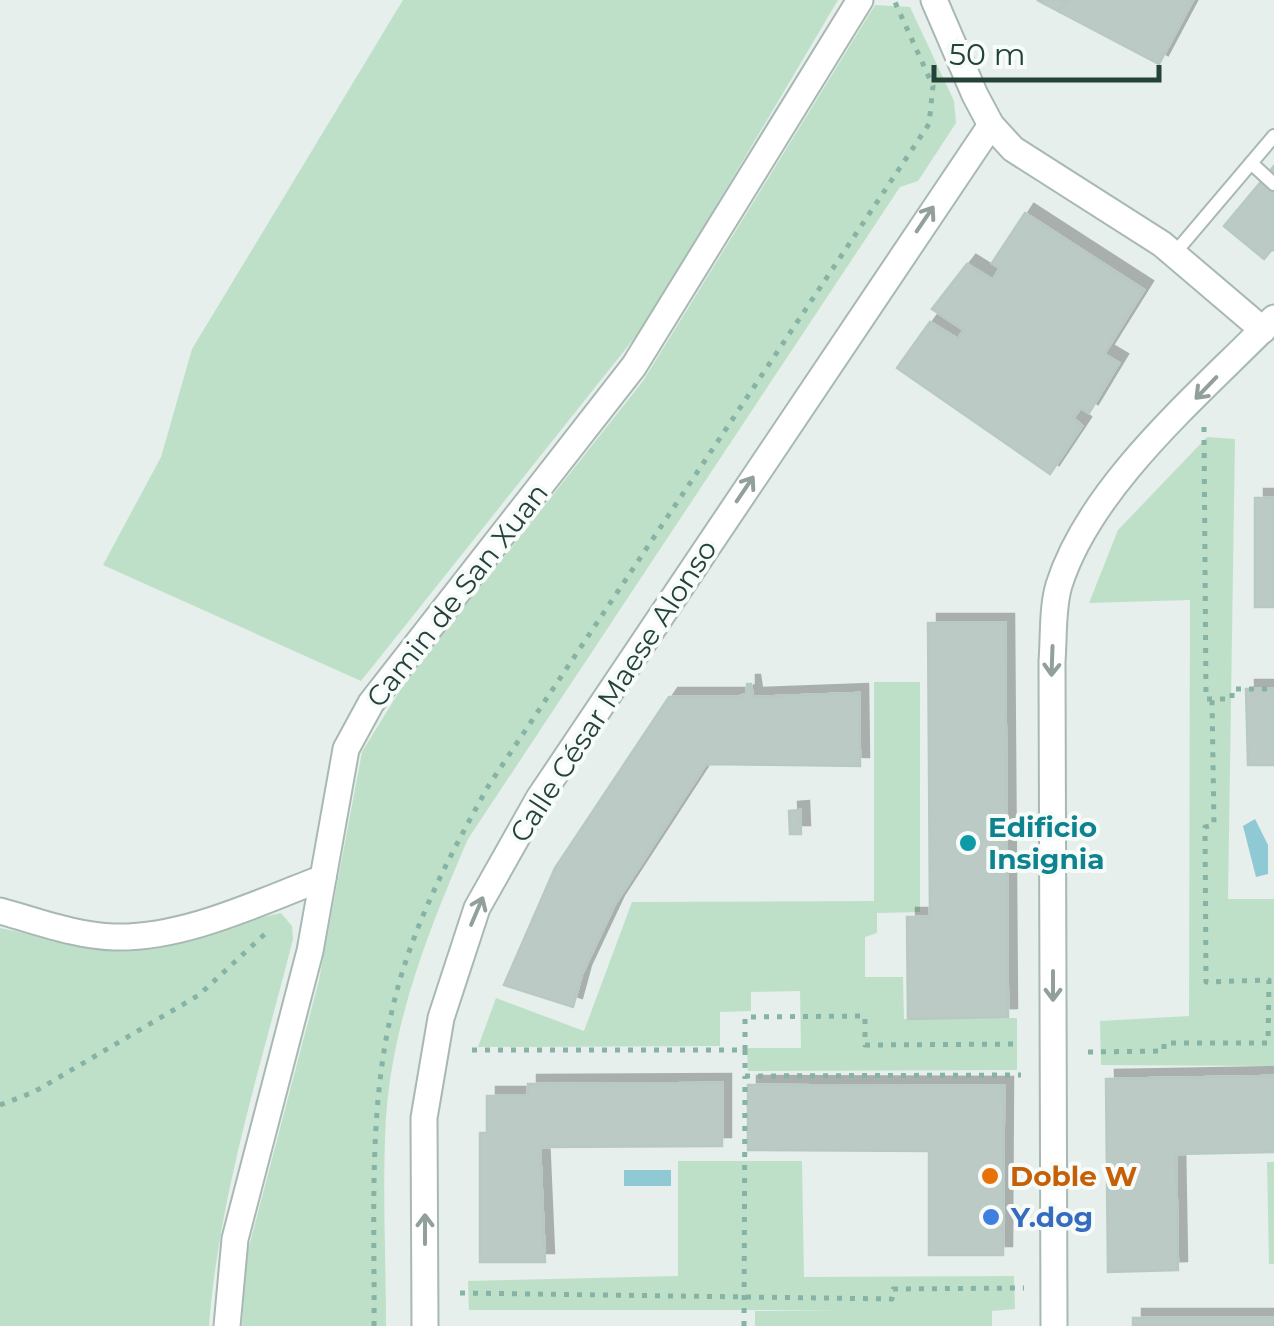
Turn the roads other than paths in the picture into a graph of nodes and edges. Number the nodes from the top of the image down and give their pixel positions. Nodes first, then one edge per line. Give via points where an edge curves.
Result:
1 (860, 0) edge
2 (934, 0) edge
3 (991, 125) junction
4 (1274, 136) edge
5 (1251, 163) junction
6 (1274, 184) edge
7 (1174, 254) junction
8 (1268, 324) edge
9 (324, 878) junction
10 (0, 911) edge
11 (226, 1326) edge
12 (425, 1326) edge
13 (1054, 1326) edge

1 - 9 street, Camin de San Xuan via 634,366 371,703 346,750
2 - 3 street
3 - 7 street via 1013,150
12 -> 3 street, Calle César Maese Alonso via 424,1118 441,1018 476,908 539,798
4 - 5 lane
5 - 6 lane
5 - 7 lane
7 - 8 street
8 -> 13 street via 1116,481 1080,532 1058,588 1052,661
9 - 10 street via 142,935 80,933
9 - 11 street, Camin de San Xuan via 234,1239

